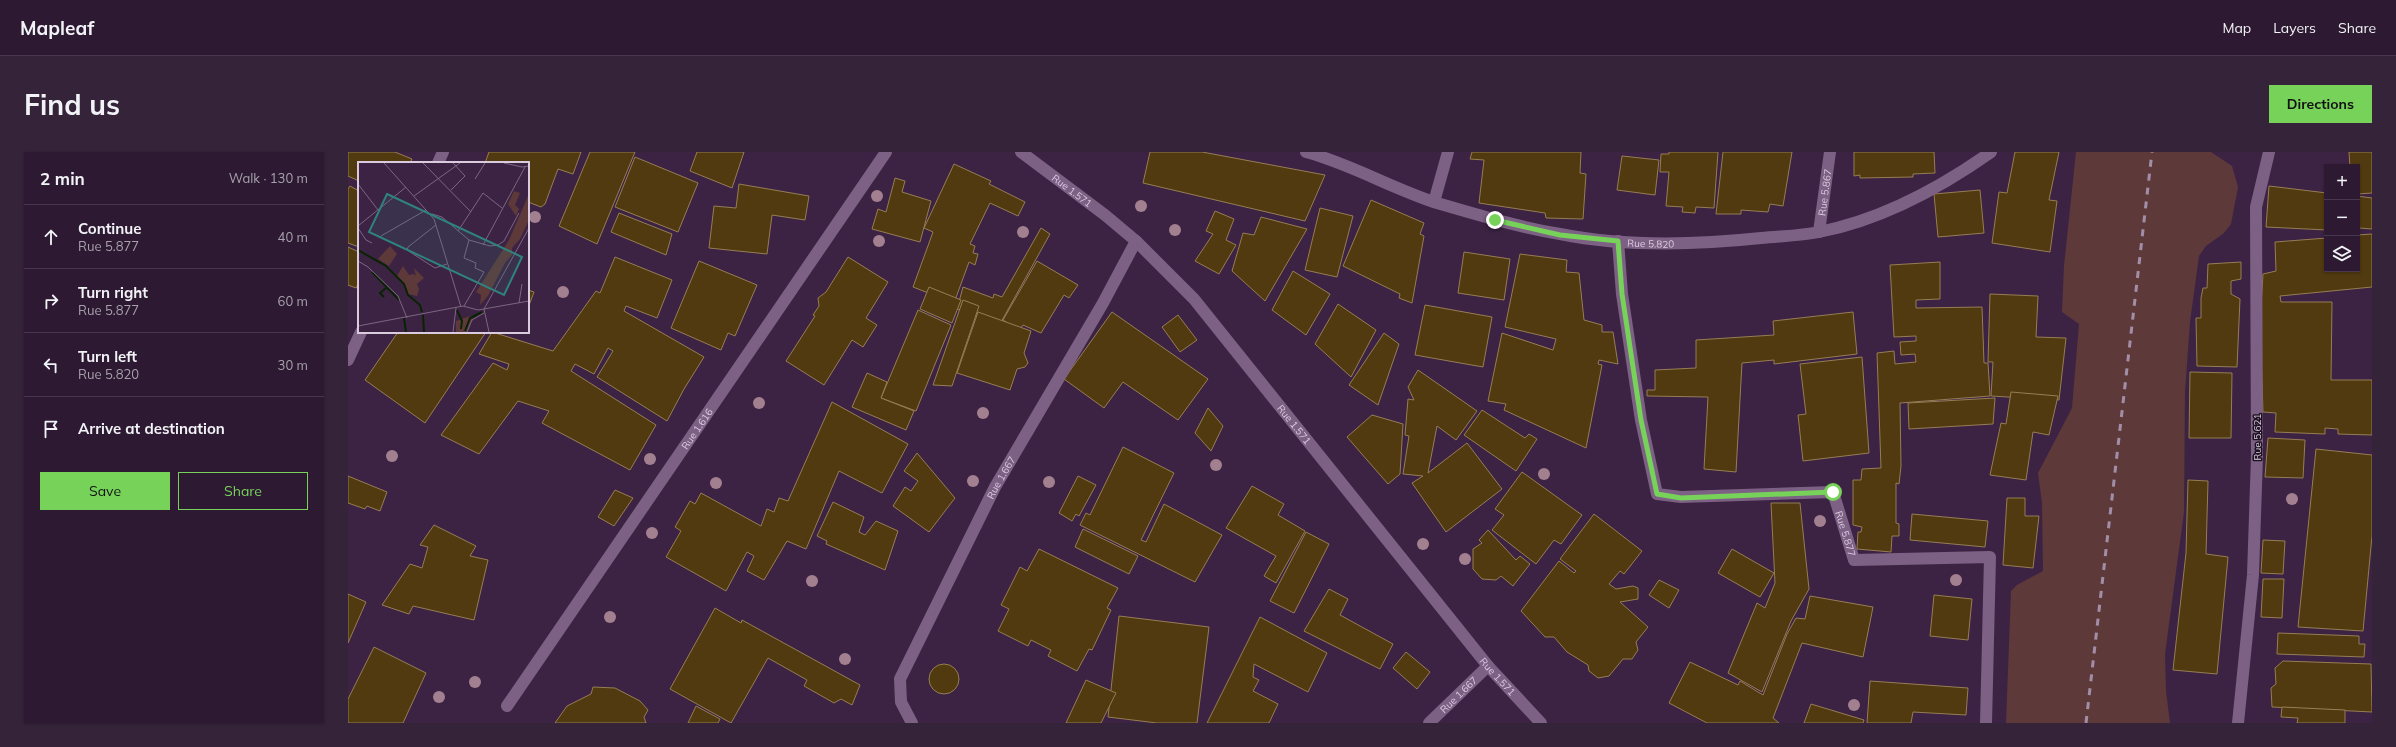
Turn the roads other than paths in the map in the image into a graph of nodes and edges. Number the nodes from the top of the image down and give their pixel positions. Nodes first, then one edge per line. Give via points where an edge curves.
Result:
1 (443, 152) edge
2 (886, 152) edge
3 (1021, 152) edge
4 (1306, 152) edge
5 (1448, 152) edge
6 (1830, 152) edge
7 (1991, 152) edge
8 (2269, 152) edge
9 (438, 162) edge
10 (1434, 202) junction
11 (1819, 232) junction
12 (1136, 241) junction
13 (1618, 241) junction
14 (361, 333) edge
15 (348, 360) edge
16 (1488, 666) junction
17 (507, 706) dead end
18 (912, 723) edge
19 (1428, 723) edge
20 (1541, 723) edge
21 (1986, 723) edge
22 (2238, 723) edge

1 - 9 street
2 - 17 street, Rue 1.616
3 - 12 street, Rue 1.571 via 1106,215
4 - 10 street, Rue 5.820
5 - 10 street
6 - 11 street, Rue 5.867
7 - 11 street, Rue 5.820 via 1908,202
8 - 22 street, Rue 5.621 via 2256,208 2257,472 2253,575
10 - 13 street, Rue 5.820 via 1560,235
11 - 13 street, Rue 5.820 via 1709,242
12 - 16 street, Rue 1.571 via 1194,299
12 - 18 street, Rue 1.667 via 1103,303 995,487 900,680 901,702
13 - 21 street, Rue 5.877 via 1622,294 1641,420 1657,494 1681,498 1833,492 1854,560 1990,557
14 - 15 street
16 - 19 street, Rue 1.667
16 - 20 street, Rue 1.571

